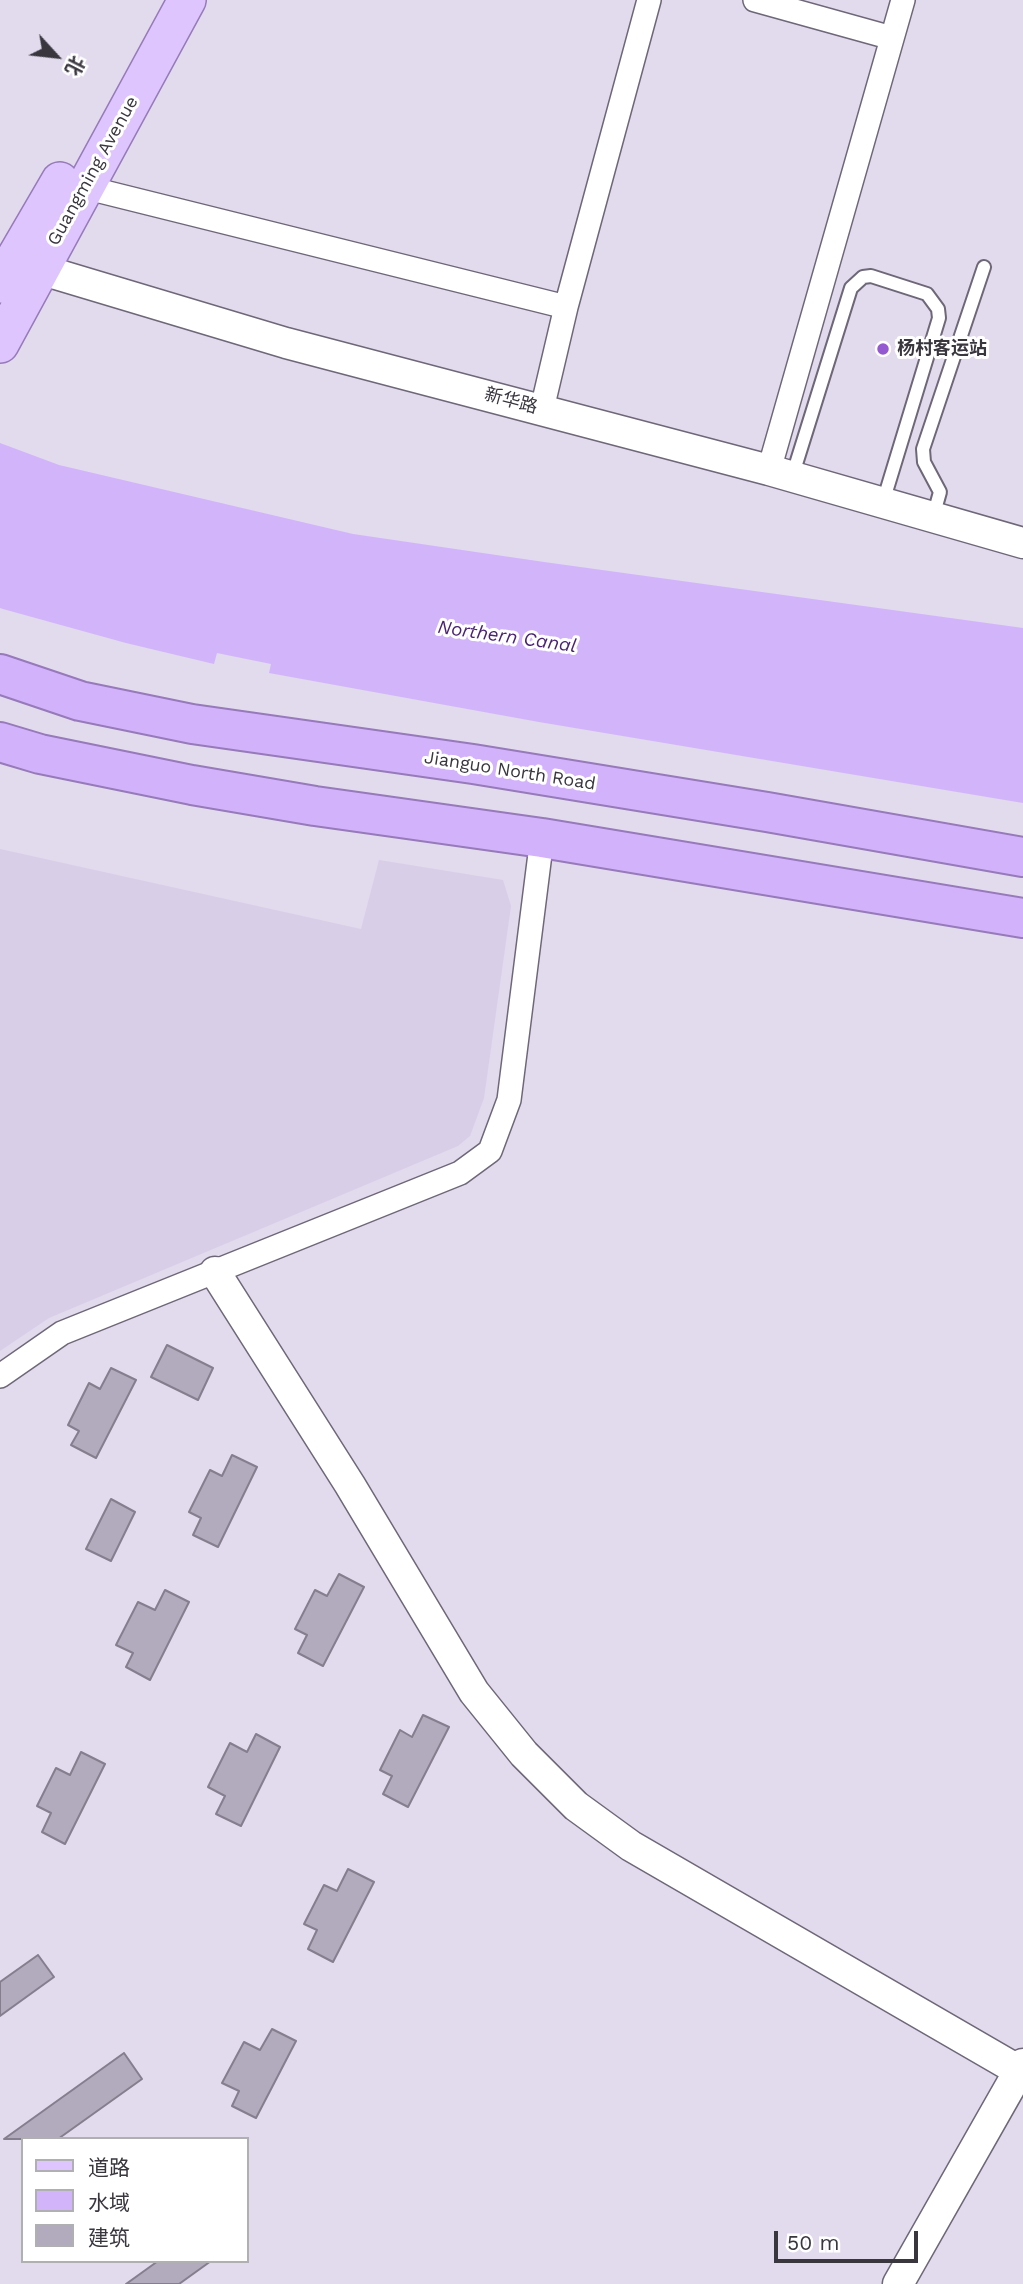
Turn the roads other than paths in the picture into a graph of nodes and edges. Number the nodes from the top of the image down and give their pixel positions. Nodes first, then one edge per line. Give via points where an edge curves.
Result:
1 (162, 0) edge
2 (187, 0) edge
3 (649, 0) edge
4 (903, 0) edge
5 (766, 1) edge
6 (892, 38) junction
7 (84, 187) junction
8 (17, 261) edge
9 (984, 267) dead end
10 (566, 307) junction
11 (0, 344) edge
12 (543, 403) junction
13 (782, 467) junction
14 (885, 497) junction
15 (935, 512) junction
16 (1023, 530) edge
17 (1023, 543) edge
18 (0, 674) edge
19 (0, 742) edge
20 (542, 838) junction
21 (1023, 857) edge
22 (1023, 918) edge
23 (215, 1272) junction
24 (0, 1376) edge
25 (1021, 2069) edge
26 (898, 2284) edge

1 - 8 main road, Guangming Avenue
2 - 7 main road, Guangming Avenue
3 - 10 street
4 - 6 street
5 - 6 street
6 - 13 street
7 - 8 main road, Guangming Avenue
7 - 10 street
8 - 11 main road, Guangming Avenue
8 - 12 street, 新华路 via 168,298
9 - 15 lane via 923,449 924,462 940,492
10 - 12 street
12 - 13 street, 新华路
13 - 14 street, 新华路
13 - 14 lane via 851,288 871,276 927,294 939,318
14 - 15 street, 新华路
15 - 16 street, 新华路
15 - 17 street, 新华路
18 - 21 highway, Jianguo North Road via 80,701 192,724 474,764
19 - 20 highway via 192,785
20 - 22 highway
20 - 23 street via 509,1100 490,1151 460,1173
23 - 24 street via 62,1333
23 - 25 street via 474,1692 524,1754 576,1806 631,1846
25 - 26 street

